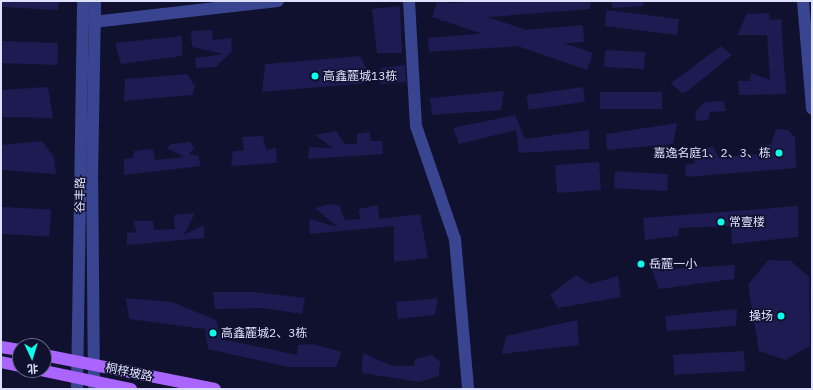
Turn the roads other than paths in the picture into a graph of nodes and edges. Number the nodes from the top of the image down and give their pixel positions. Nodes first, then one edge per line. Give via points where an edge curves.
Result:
1 (83, 1) edge
2 (95, 1) edge
3 (278, 1) edge
4 (409, 1) edge
5 (806, 7) edge
6 (93, 22) junction
7 (809, 37) edge
8 (812, 109) edge
9 (1, 347) edge
10 (12, 349) edge
11 (52, 356) edge
12 (76, 361) junction
13 (1, 362) edge
14 (12, 364) edge
15 (94, 364) junction
16 (52, 374) edge
17 (77, 383) edge
18 (94, 385) edge
19 (131, 389) edge
20 (215, 389) edge
21 (468, 389) edge

1 - 12 street, 谷丰路
2 - 6 street, 谷丰路
3 - 6 street
4 - 21 street via 416,126 455,239
5 - 7 street
6 - 15 street, 谷丰路
7 - 8 street
9 - 10 main road
11 - 12 main road, 桐梓坡路
12 - 15 main road, 桐梓坡路
12 - 17 street, 谷丰路
13 - 14 main road
15 - 18 street, 谷丰路
15 - 20 main road, 桐梓坡路
16 - 17 main road, 桐梓坡路
17 - 18 main road, 桐梓坡路
18 - 19 main road, 桐梓坡路

